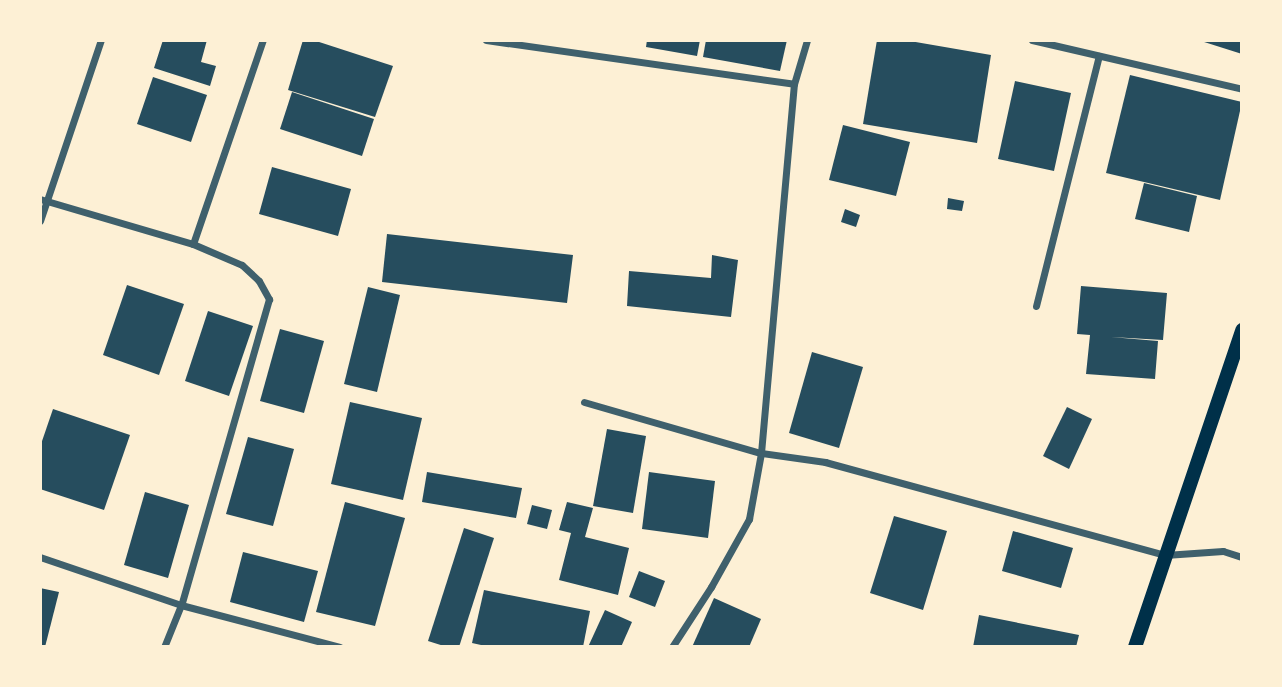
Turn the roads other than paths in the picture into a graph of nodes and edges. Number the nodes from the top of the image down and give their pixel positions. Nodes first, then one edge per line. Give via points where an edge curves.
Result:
1 (101, 40) edge
2 (263, 40) edge
3 (486, 40) edge
4 (807, 40) edge
5 (1031, 40) edge
6 (1100, 56) junction
7 (794, 84) junction
8 (1242, 89) edge
9 (43, 200) edge
10 (40, 221) edge
11 (193, 244) junction
12 (1036, 306) dead end
13 (1242, 330) edge
14 (584, 402) dead end
15 (761, 453) junction
16 (1165, 555) junction
17 (40, 557) edge
18 (1242, 557) edge
19 (181, 605) junction
20 (164, 647) edge
21 (340, 647) edge
22 (672, 647) edge
23 (1135, 647) edge

1 - 9 street
2 - 11 street
3 - 7 street
4 - 7 street
5 - 6 street
6 - 8 street
6 - 12 street
7 - 15 street
9 - 10 street
9 - 11 street
11 - 19 street via 242,265 269,299
13 - 16 main road
14 - 15 street
15 - 16 street via 825,462
15 - 22 street via 749,519
16 - 18 street via 1223,551
16 - 23 main road
17 - 19 street
19 - 20 street
19 - 21 street

